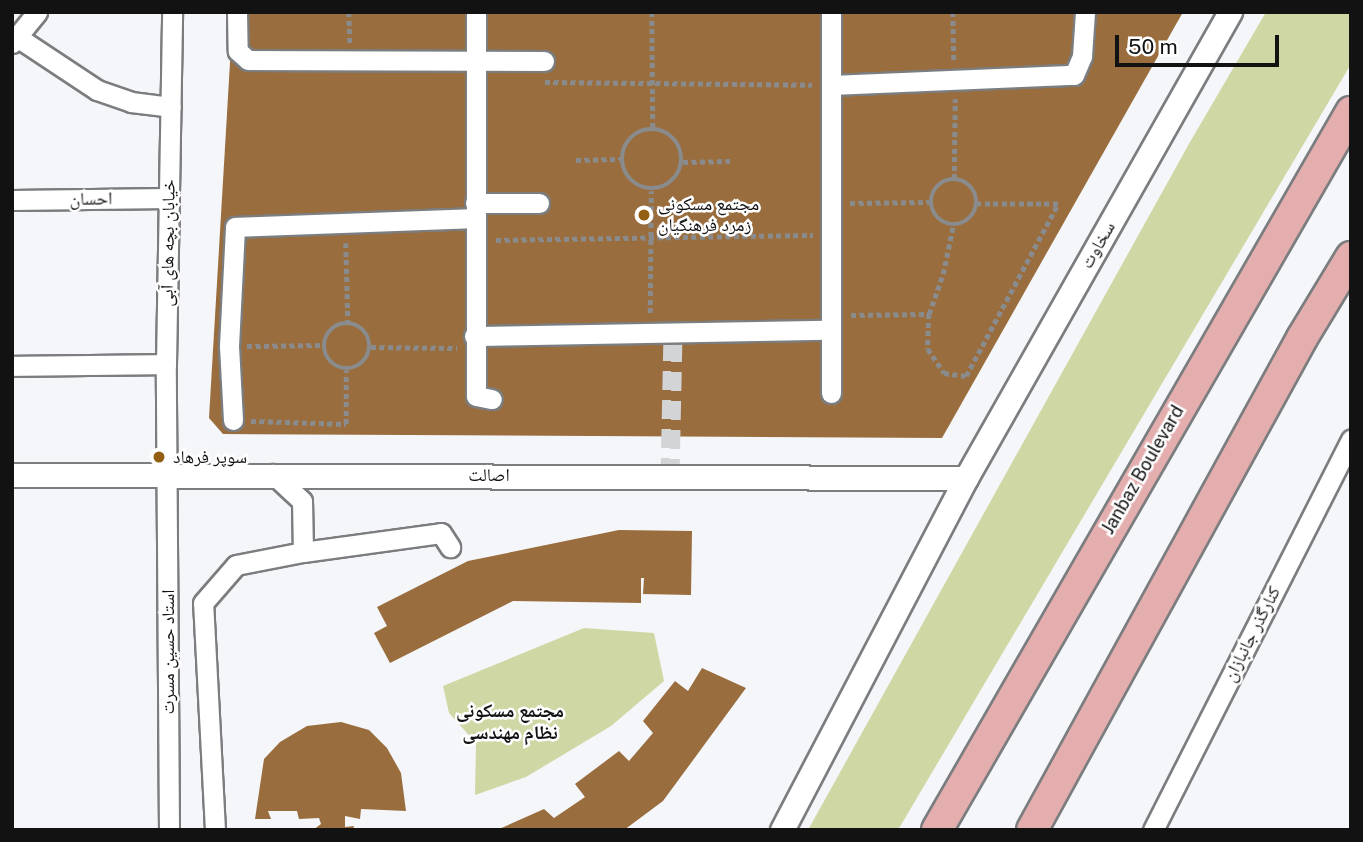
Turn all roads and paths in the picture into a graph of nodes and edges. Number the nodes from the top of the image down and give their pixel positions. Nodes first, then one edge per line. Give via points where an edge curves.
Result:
1 (37, 12) edge
2 (172, 12) edge
3 (237, 12) edge
4 (349, 12) edge
5 (476, 12) edge
6 (652, 12) edge
7 (831, 12) edge
8 (953, 12) edge
9 (1085, 12) edge
10 (1230, 12) edge
11 (15, 40) edge
12 (350, 60) junction
13 (477, 60) junction
14 (544, 61) dead end
15 (955, 80) junction
16 (531, 82) dead end
17 (653, 84) junction
18 (831, 85) junction
19 (171, 107) junction
20 (1351, 112) edge
21 (653, 128) junction
22 (620, 159) junction
23 (576, 160) dead end
24 (730, 160) dead end
25 (683, 162) junction
26 (954, 179) junction
27 (651, 191) junction
28 (169, 198) junction
29 (12, 200) edge
30 (930, 202) junction
31 (539, 203) dead end
32 (831, 203) junction
33 (978, 204) junction
34 (475, 210) junction
35 (346, 223) junction
36 (953, 226) junction
37 (831, 235) junction
38 (651, 237) junction
39 (475, 241) junction
40 (1351, 257) edge
41 (929, 314) junction
42 (348, 322) junction
43 (831, 322) junction
44 (650, 333) junction
45 (474, 342) junction
46 (323, 345) junction
47 (229, 346) junction
48 (371, 347) junction
49 (166, 364) junction
50 (12, 366) edge
51 (346, 370) junction
52 (831, 393) dead end
53 (492, 399) dead end
54 (233, 420) joint
55 (1351, 439) edge
56 (167, 474) junction
57 (273, 474) junction
58 (12, 475) edge
59 (966, 478) junction
60 (450, 547) dead end
61 (303, 552) junction
62 (169, 830) edge
63 (215, 830) edge
64 (782, 830) edge
65 (937, 830) edge
66 (1032, 830) edge
67 (1153, 830) edge

1 - 11 street
2 - 19 street, خیابان بچه های آبی
3 - 12 street via 238,51 248,60
4 - 12 path
5 - 13 street
6 - 17 path
7 - 18 street
8 - 15 path
9 - 15 street via 1082,56 1074,75
10 - 59 street, سخاوت
11 - 19 street via 97,90 131,102
12 - 13 street
13 - 14 street
13 - 34 street
15 - 18 street
15 - 26 path
16 - 17 path
17 - 18 path
17 - 21 path
18 - 32 street
19 - 28 street, خیابان بچه های آبی
20 - 65 main road, Janbaz Boulevard
21 - 22 path via 637,132 625,143
21 - 25 path via 669,133 680,146
22 - 23 path
22 - 27 path via 629,181
24 - 25 path
25 - 27 path via 673,183
26 - 30 path via 942,181
26 - 33 path via 967,182
27 - 38 path
28 - 29 street, احسان
28 - 49 street, خیابان بچه های آبی
30 - 32 path
30 - 36 path via 936,219
31 - 34 street
32 - 37 street
33 - 36 path via 970,220
33 - 41 path via 1058,204 966,376 944,373 928,349
34 - 35 street
34 - 39 street
35 - 42 path
35 - 47 street via 236,227
36 - 41 path
37 - 38 path
37 - 43 street
38 - 39 path
38 - 44 path
39 - 45 street
40 - 66 main road
41 - 43 path
42 - 46 path via 335,325
42 - 48 path via 360,326
43 - 44 street
43 - 52 street
44 - 45 street
45 - 48 path
45 - 53 street via 476,396
46 - 47 path
46 - 51 path via 329,363
47 - 54 street
48 - 51 path via 363,363
49 - 50 street
49 - 56 street, خیابان بچه های آبی
51 - 54 path via 346,424
55 - 67 street, کنارگذر جانبازان
56 - 57 street, اصالت
56 - 58 street, اصالت
56 - 62 street, استاد حسین مسرت
57 - 59 street, اصالت
57 - 61 street via 302,501
59 - 64 street, سخاوت
60 - 61 street via 441,533
61 - 63 street via 236,565 203,603

